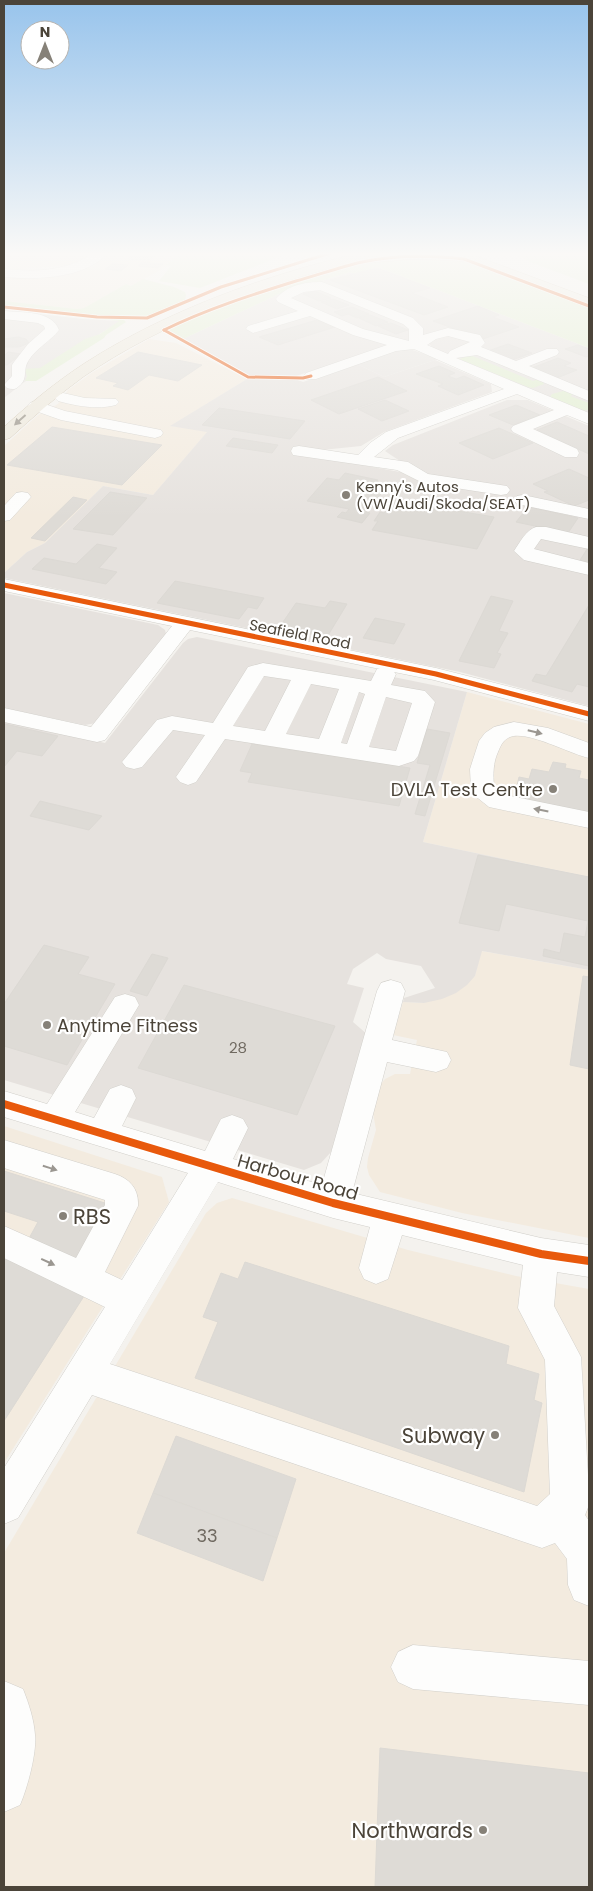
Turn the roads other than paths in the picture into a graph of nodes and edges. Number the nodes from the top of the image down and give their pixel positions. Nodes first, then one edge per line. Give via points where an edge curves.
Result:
1 (39, 341) edge
2 (110, 341) edge
3 (132, 341) edge
4 (395, 341) edge
5 (411, 341) edge
6 (419, 341) edge
7 (477, 341) edge
8 (410, 345) junction
9 (464, 351) junction
10 (552, 352) dead end
11 (444, 358) junction
12 (516, 366) junction
13 (312, 376) dead end
14 (559, 384) junction
15 (8, 385) edge
16 (29, 388) dead end
17 (524, 392) junction
18 (49, 395) junction
19 (589, 396) edge
20 (112, 402) dead end
21 (36, 406) junction
22 (452, 413) junction
23 (4, 415) edge
24 (582, 415) edge
25 (474, 423) dead end
26 (155, 433) dead end
27 (4, 435) edge
28 (299, 451) dead end
29 (578, 456) edge
30 (363, 459) junction
31 (501, 490) dead end
32 (22, 497) dead end
33 (523, 500) dead end
34 (589, 514) edge
35 (4, 516) edge
36 (589, 543) edge
37 (589, 569) edge
38 (4, 585) edge
39 (117, 589) dead end
40 (102, 606) junction
41 (261, 615) dead end
42 (185, 623) junction
43 (247, 636) junction
44 (399, 660) junction
45 (304, 676) junction
46 (352, 684) junction
47 (378, 689) junction
48 (589, 714) edge
49 (4, 715) edge
50 (219, 731) junction
51 (272, 739) junction
52 (327, 748) junction
53 (356, 752) junction
54 (589, 752) edge
55 (134, 762) dead end
56 (188, 776) dead end
57 (589, 820) edge
58 (391, 991) dead end
59 (125, 1005) dead end
60 (375, 1048) junction
61 (436, 1060) dead end
62 (121, 1098) dead end
63 (4, 1104) edge
64 (54, 1120) junction
65 (232, 1128) dead end
66 (101, 1134) junction
67 (4, 1154) edge
68 (211, 1168) junction
69 (333, 1203) junction
70 (390, 1217) junction
71 (4, 1241) edge
72 (542, 1254) junction
73 (589, 1261) edge
74 (376, 1268) dead end
75 (84, 1280) junction
76 (128, 1300) junction
77 (84, 1374) junction
78 (4, 1504) edge
79 (559, 1514) junction
80 (589, 1585) edge
81 (413, 1667) dead end
82 (589, 1682) edge
83 (4, 1702) edge
84 (4, 1789) edge

1 - 15 street via 19,365 19,376
2 - 23 highway via 35,389
3 - 18 highway
4 - 8 street
5 - 8 street
6 - 8 street
7 - 9 street
8 - 11 street
8 - 13 street
9 - 11 street
9 - 12 street via 479,351
10 - 12 street
11 - 17 street
12 - 14 street
14 - 17 street
14 - 19 street
15 - 16 street
17 - 22 street
17 - 24 street
18 - 20 street via 85,403
18 - 21 highway
21 - 26 street via 61,415
21 -> 27 highway
22 - 25 street
22 - 30 street via 392,435
24 - 29 street via 519,429
28 - 30 street
30 - 31 street via 402,466 423,478
32 - 35 street
33 - 34 street
36 - 37 street via 536,532 523,551 531,556
38 - 40 street, Seafield Road via 69,590
39 - 40 street
40 - 42 street, Seafield Road
41 - 43 street
42 - 43 street, Seafield Road
42 - 49 street via 97,735
43 - 44 street, Seafield Road
44 - 47 street
44 - 48 street, Seafield Road via 436,674
45 - 46 street
45 - 50 street via 263,669 256,672
45 - 51 street
46 - 47 street
46 - 52 street
47 - 53 street
47 - 53 street via 417,696 424,702 406,756 399,759
50 - 51 street
50 - 55 street via 172,723 165,725
50 - 56 street
51 - 52 street
52 - 53 street
57 -> 54 street via 498,801 483,790 480,776 493,738 504,732 537,731
58 - 60 street, Harbour Road
59 - 64 street
60 - 61 street
60 - 69 street, Harbour Road
62 - 66 street
63 - 64 street, Harbour Road
64 - 66 street, Harbour Road
65 - 68 street
66 - 68 street, Harbour Road
67 -> 75 street via 120,1192 121,1206
68 - 69 street, Harbour Road
68 - 76 street, Harbour Road
69 - 70 street, Harbour Road
70 - 72 street, Harbour Road
70 - 74 street
71 -> 75 street
72 - 73 street, Harbour Road
72 - 79 street via 536,1308 563,1357 570,1503
75 - 76 street
76 - 77 street, Harbour Road
77 - 78 street, Harbour Road
77 - 79 street via 542,1528
79 - 80 street via 587,1552
81 - 82 street
83 - 84 street via 13,1738

